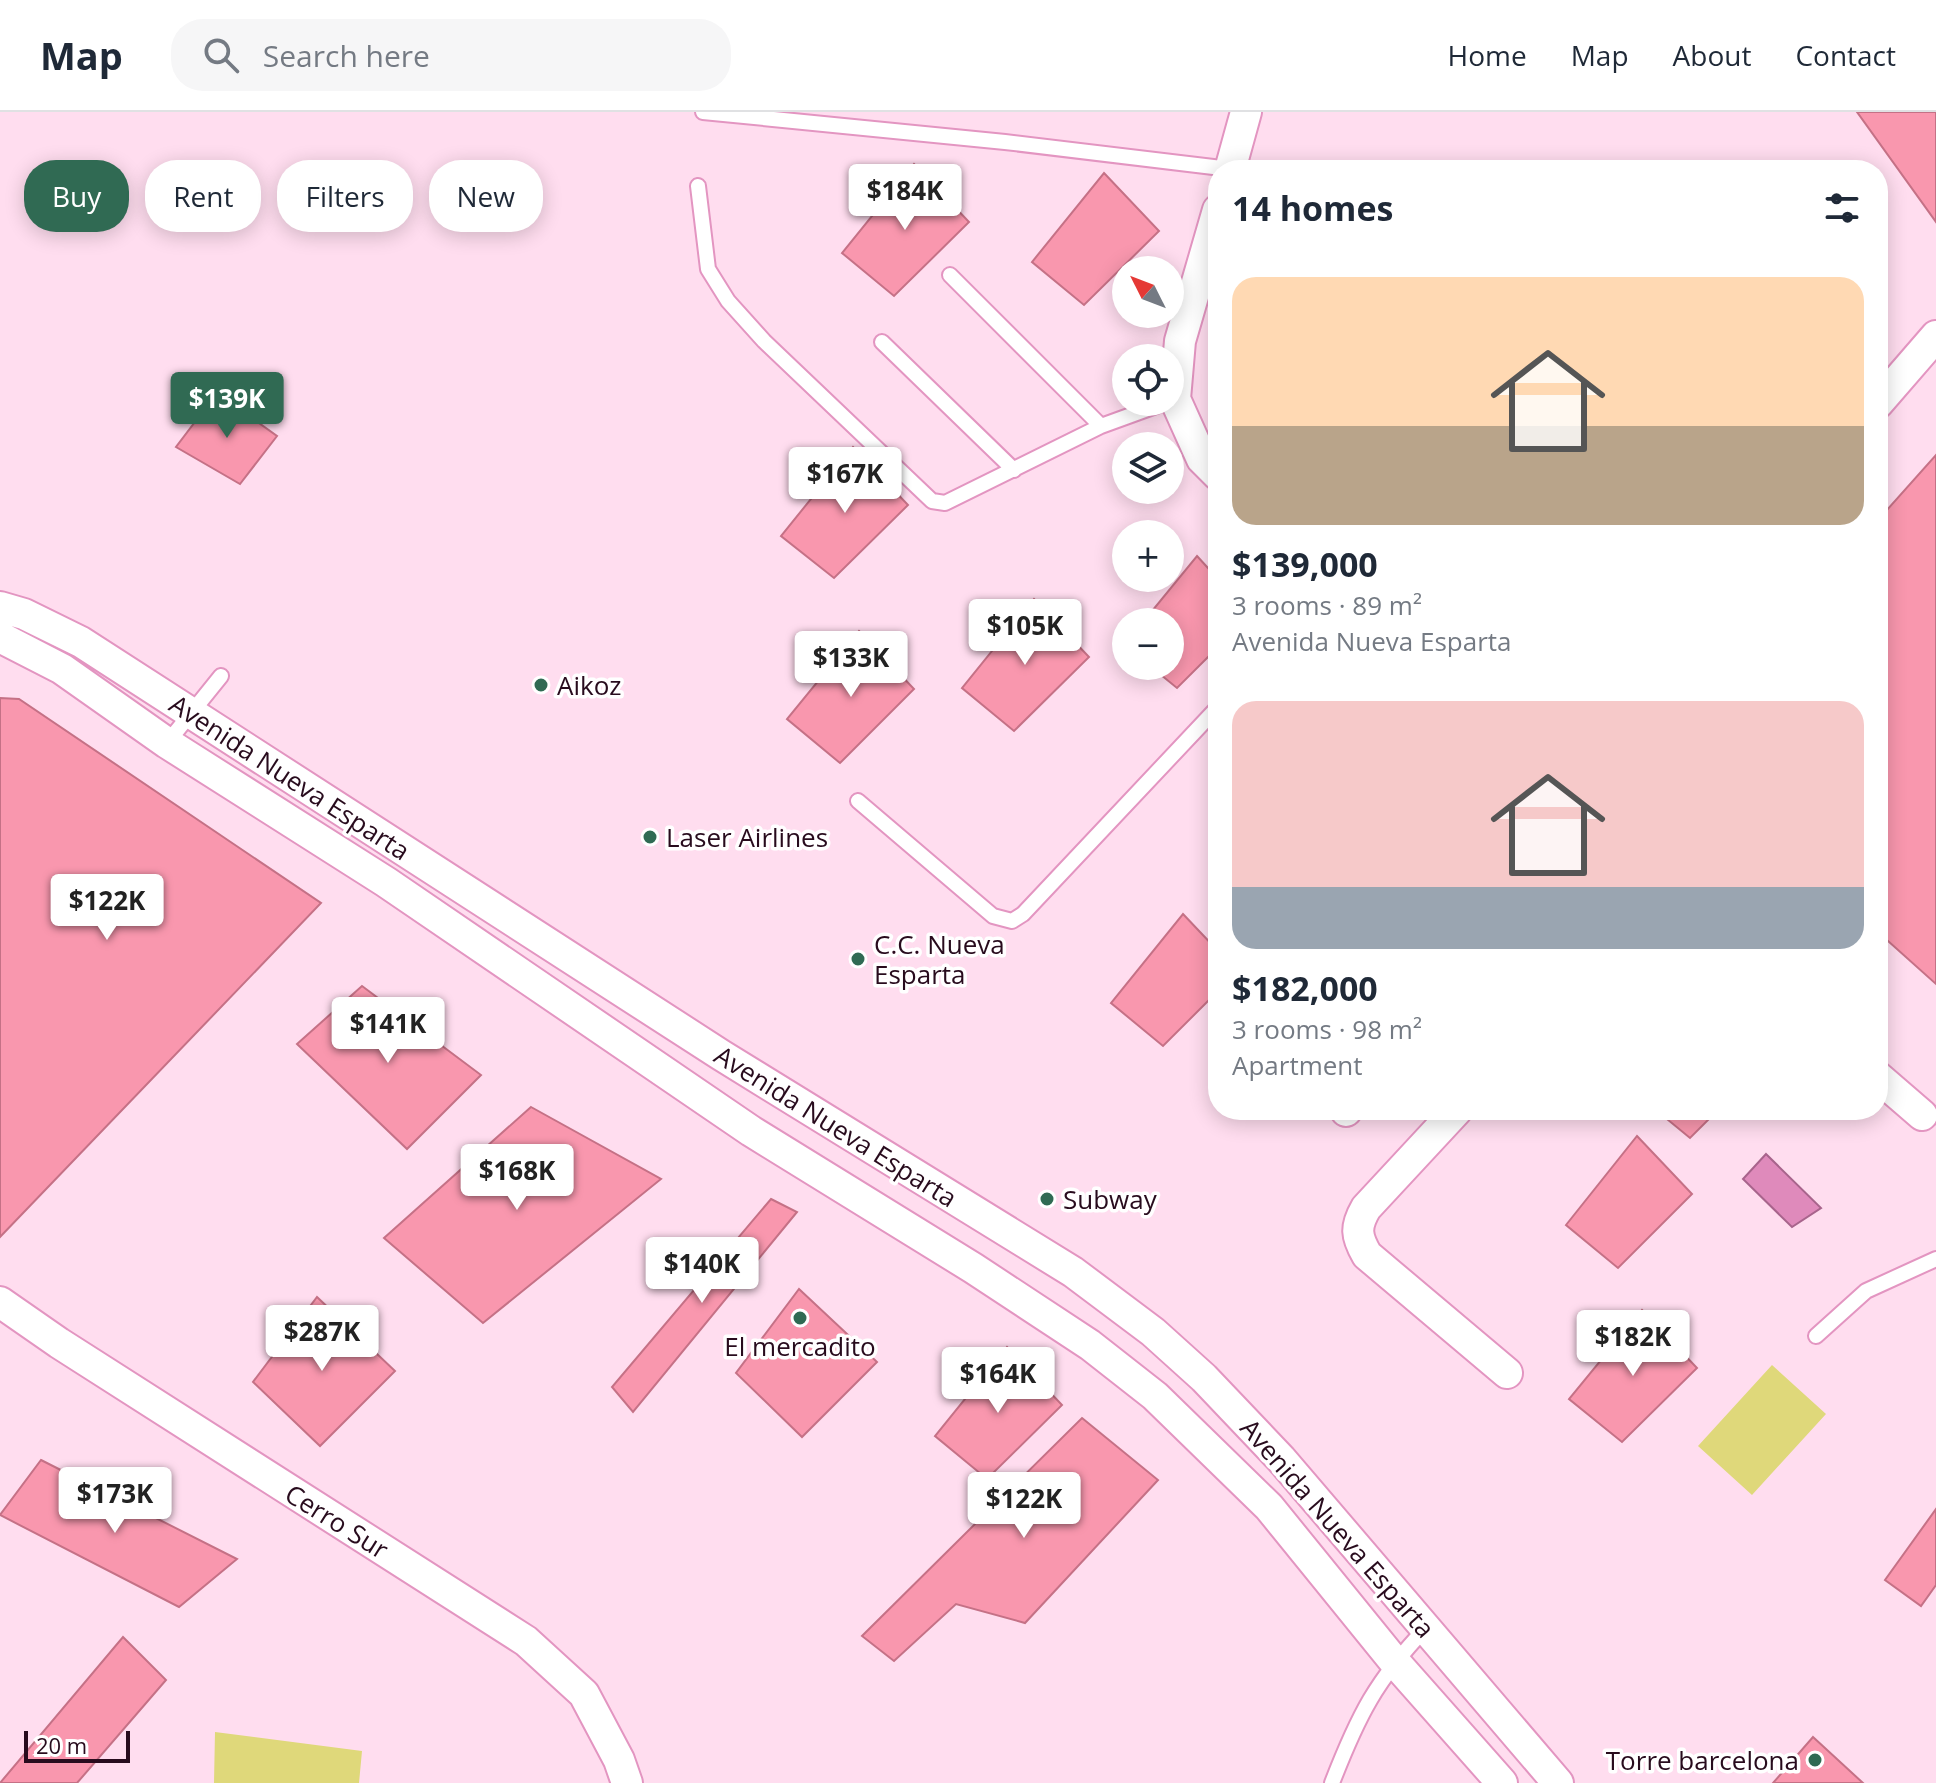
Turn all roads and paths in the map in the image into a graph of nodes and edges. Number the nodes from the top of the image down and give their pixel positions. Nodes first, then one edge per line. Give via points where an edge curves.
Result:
1 (703, 112) edge
2 (1246, 112) edge
3 (748, 115) edge
4 (824, 119) edge
5 (1233, 160) edge
6 (1208, 167) edge
7 (698, 186) dead end
8 (1208, 244) edge
9 (950, 275) dead end
10 (1936, 336) edge
11 (882, 342) dead end
12 (1180, 344) edge
13 (1888, 391) edge
14 (1129, 416) edge
15 (1179, 416) edge
16 (1101, 426) junction
17 (1208, 465) edge
18 (1014, 470) junction
19 (0, 607) edge
20 (0, 637) edge
21 (221, 676) dead end
22 (190, 713) junction
23 (1208, 718) edge
24 (167, 743) junction
25 (858, 801) dead end
26 (1888, 1086) edge
27 (1922, 1115) dead end
28 (1448, 1120) edge
29 (1936, 1259) edge
30 (0, 1302) edge
31 (1816, 1336) dead end
32 (1507, 1373) dead end
33 (1426, 1628) junction
34 (1394, 1661) junction
35 (627, 1783) edge
36 (1332, 1783) edge
37 (1502, 1783) edge
38 (1558, 1783) edge

1 - 3 lane
2 - 5 street
3 - 4 lane
4 - 6 lane
7 - 18 lane via 708,269 728,301 926,498 945,503
8 - 12 street
9 - 16 lane
10 - 13 street
11 - 18 lane
14 - 16 lane
15 - 17 street
16 - 18 lane
19 - 22 street, Avenida Nueva Esparta via 81,642
20 - 24 street, Avenida Nueva Esparta via 62,669
21 - 22 lane
22 - 24 lane
22 - 33 street, Avenida Nueva Esparta via 721,1055 1073,1272 1204,1378
23 - 25 lane via 1012,921 993,916
24 - 34 street, Avenida Nueva Esparta via 386,882 751,1131 1090,1345 1155,1396 1269,1507
26 - 27 street
28 - 32 street via 1366,1208 1357,1224 1358,1239 1367,1255
29 - 31 lane via 1866,1291
30 - 35 street, Cerro Sur via 526,1641 584,1694
33 - 34 lane
33 - 38 street, Avenida Nueva Esparta
34 - 36 lane via 1375,1687
34 - 37 street, Avenida Nueva Esparta

